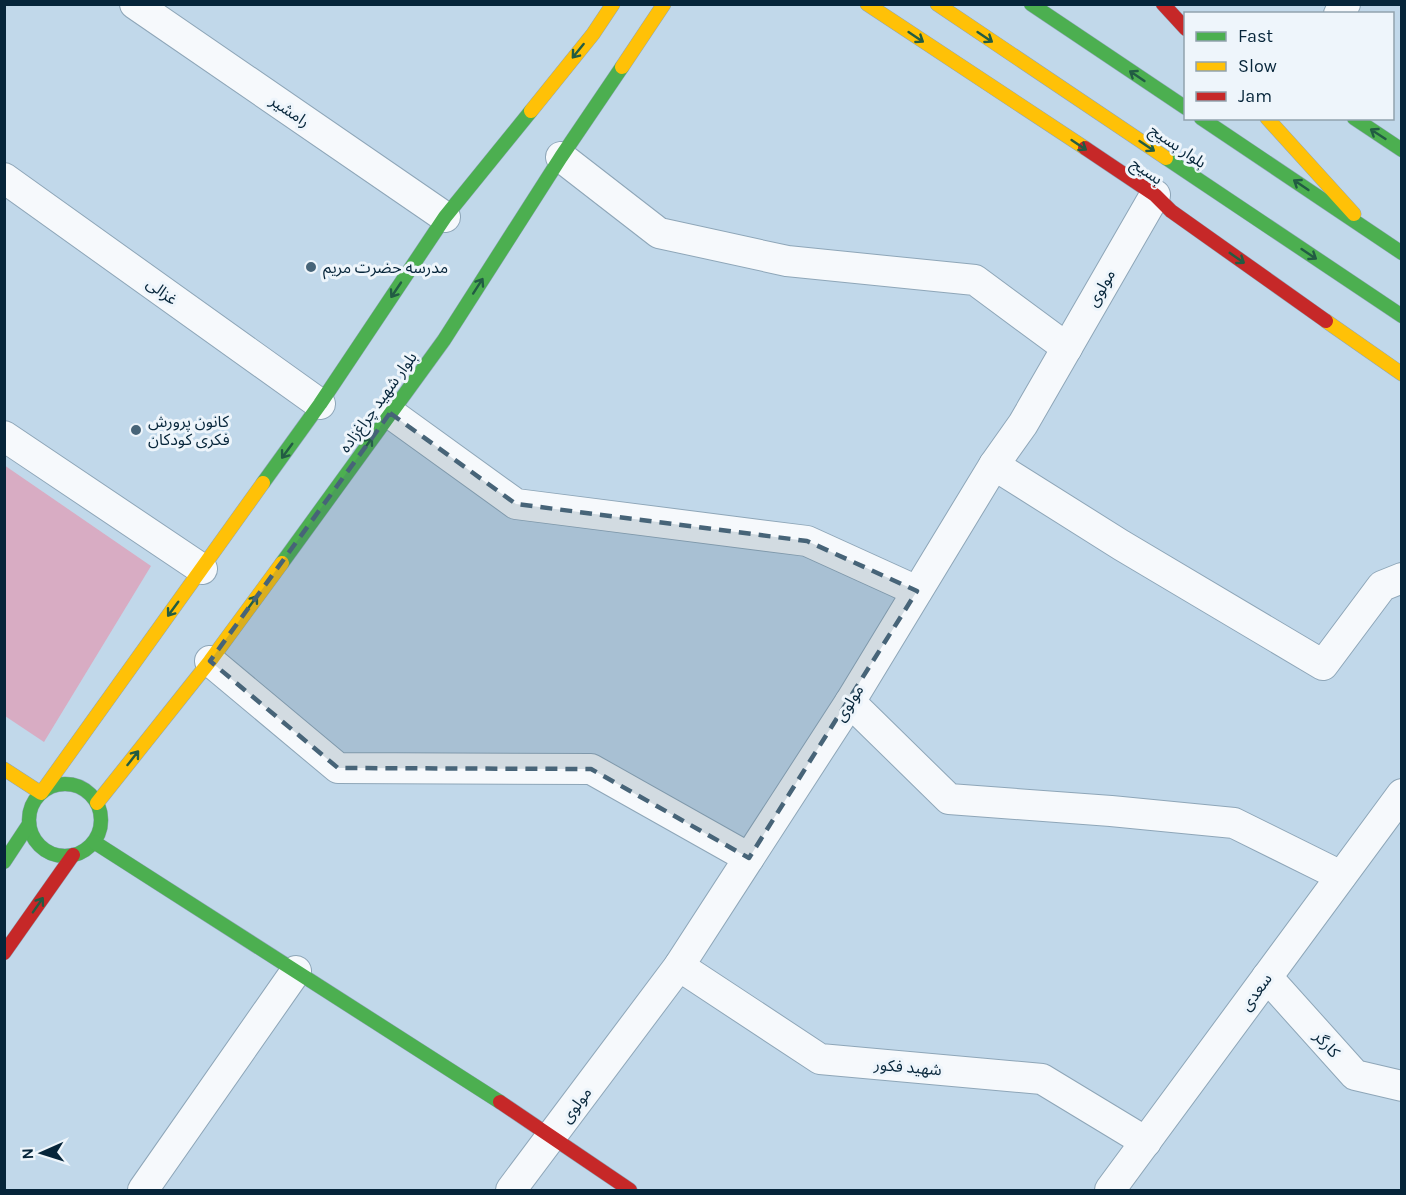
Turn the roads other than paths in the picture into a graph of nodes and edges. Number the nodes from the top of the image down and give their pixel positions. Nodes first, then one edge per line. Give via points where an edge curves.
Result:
1 (135, 4) edge
2 (613, 4) edge
3 (664, 4) edge
4 (867, 4) edge
5 (937, 4) edge
6 (1031, 4) edge
7 (1163, 4) edge
8 (1184, 28) edge
9 (1184, 107) edge
10 (1204, 120) edge
11 (1269, 120) edge
12 (1357, 120) edge
13 (1401, 150) edge
14 (561, 157) junction
15 (4, 178) edge
16 (1155, 195) junction
17 (445, 217) junction
18 (1372, 233) junction
19 (1401, 253) edge
20 (1401, 316) edge
21 (1067, 348) junction
22 (1401, 374) edge
23 (320, 404) junction
24 (390, 413) junction
25 (4, 436) edge
26 (994, 465) junction
27 (202, 569) junction
28 (1401, 578) edge
29 (917, 591) junction
30 (210, 661) junction
31 (850, 702) junction
32 (4, 769) edge
33 (41, 793) junction
34 (1401, 794) edge
35 (97, 803) junction
36 (29, 824) junction
37 (94, 842) junction
38 (73, 855) junction
39 (749, 858) junction
40 (4, 862) edge
41 (1341, 876) junction
42 (4, 953) edge
43 (679, 966) junction
44 (296, 971) junction
45 (1267, 977) junction
46 (1401, 1086) edge
47 (552, 1136) junction
48 (1146, 1142) junction
49 (143, 1191) edge
50 (511, 1191) edge
51 (630, 1191) edge
52 (1110, 1191) edge

1 - 17 street, رامشیر
2 -> 17 main road
3 - 14 main road, بلوار شهید چراغ‌زاده
4 -> 16 main road, بسیج
5 -> 20 main road, بلوار بسیج
9 -> 6 main road
7 - 8 main road
18 -> 10 main road
11 - 18 main road
13 -> 12 main road
14 - 21 street via 660,233 787,261 975,280
24 -> 14 main road, بلوار شهید چراغ‌زاده via 444,340
15 - 23 street, غزالی
16 - 21 street, مولوی
16 -> 22 main road, بسیج via 1170,211
17 -> 23 main road
18 - 19 main road
21 - 26 street, مولوی
23 -> 27 main road
24 - 29 street via 516,504 807,541
30 -> 24 main road, بلوار شهید چراغ‌زاده
25 - 27 street
26 - 28 street via 1323,665 1382,586
26 - 29 street, مولوی
27 -> 33 main road
29 - 31 street, مولوی
35 -> 30 main road, بلوار شهید چراغ‌زاده
30 - 39 street via 338,768 591,769
31 - 39 street, مولوی
31 - 41 street via 949,799 1234,823
32 - 33 main road
33 - 35 main road via 60,784 71,784 82,788
33 - 36 main road via 34,802
34 - 41 street, سعدی
35 - 37 main road via 100,823
36 - 38 main road via 39,846 49,853
36 - 40 main road
37 - 38 main road
37 - 44 main road
42 -> 38 main road
39 - 43 street, مولوی
41 - 45 street, سعدی
43 - 47 street, مولوی
43 - 48 street, شهید فکور via 820,1059 1042,1079
44 - 47 main road
44 - 49 street
45 - 46 street, کارگر via 1355,1074
45 - 48 street, سعدی
47 - 50 street, مولوی
47 - 51 main road
48 - 52 street, سعدی

